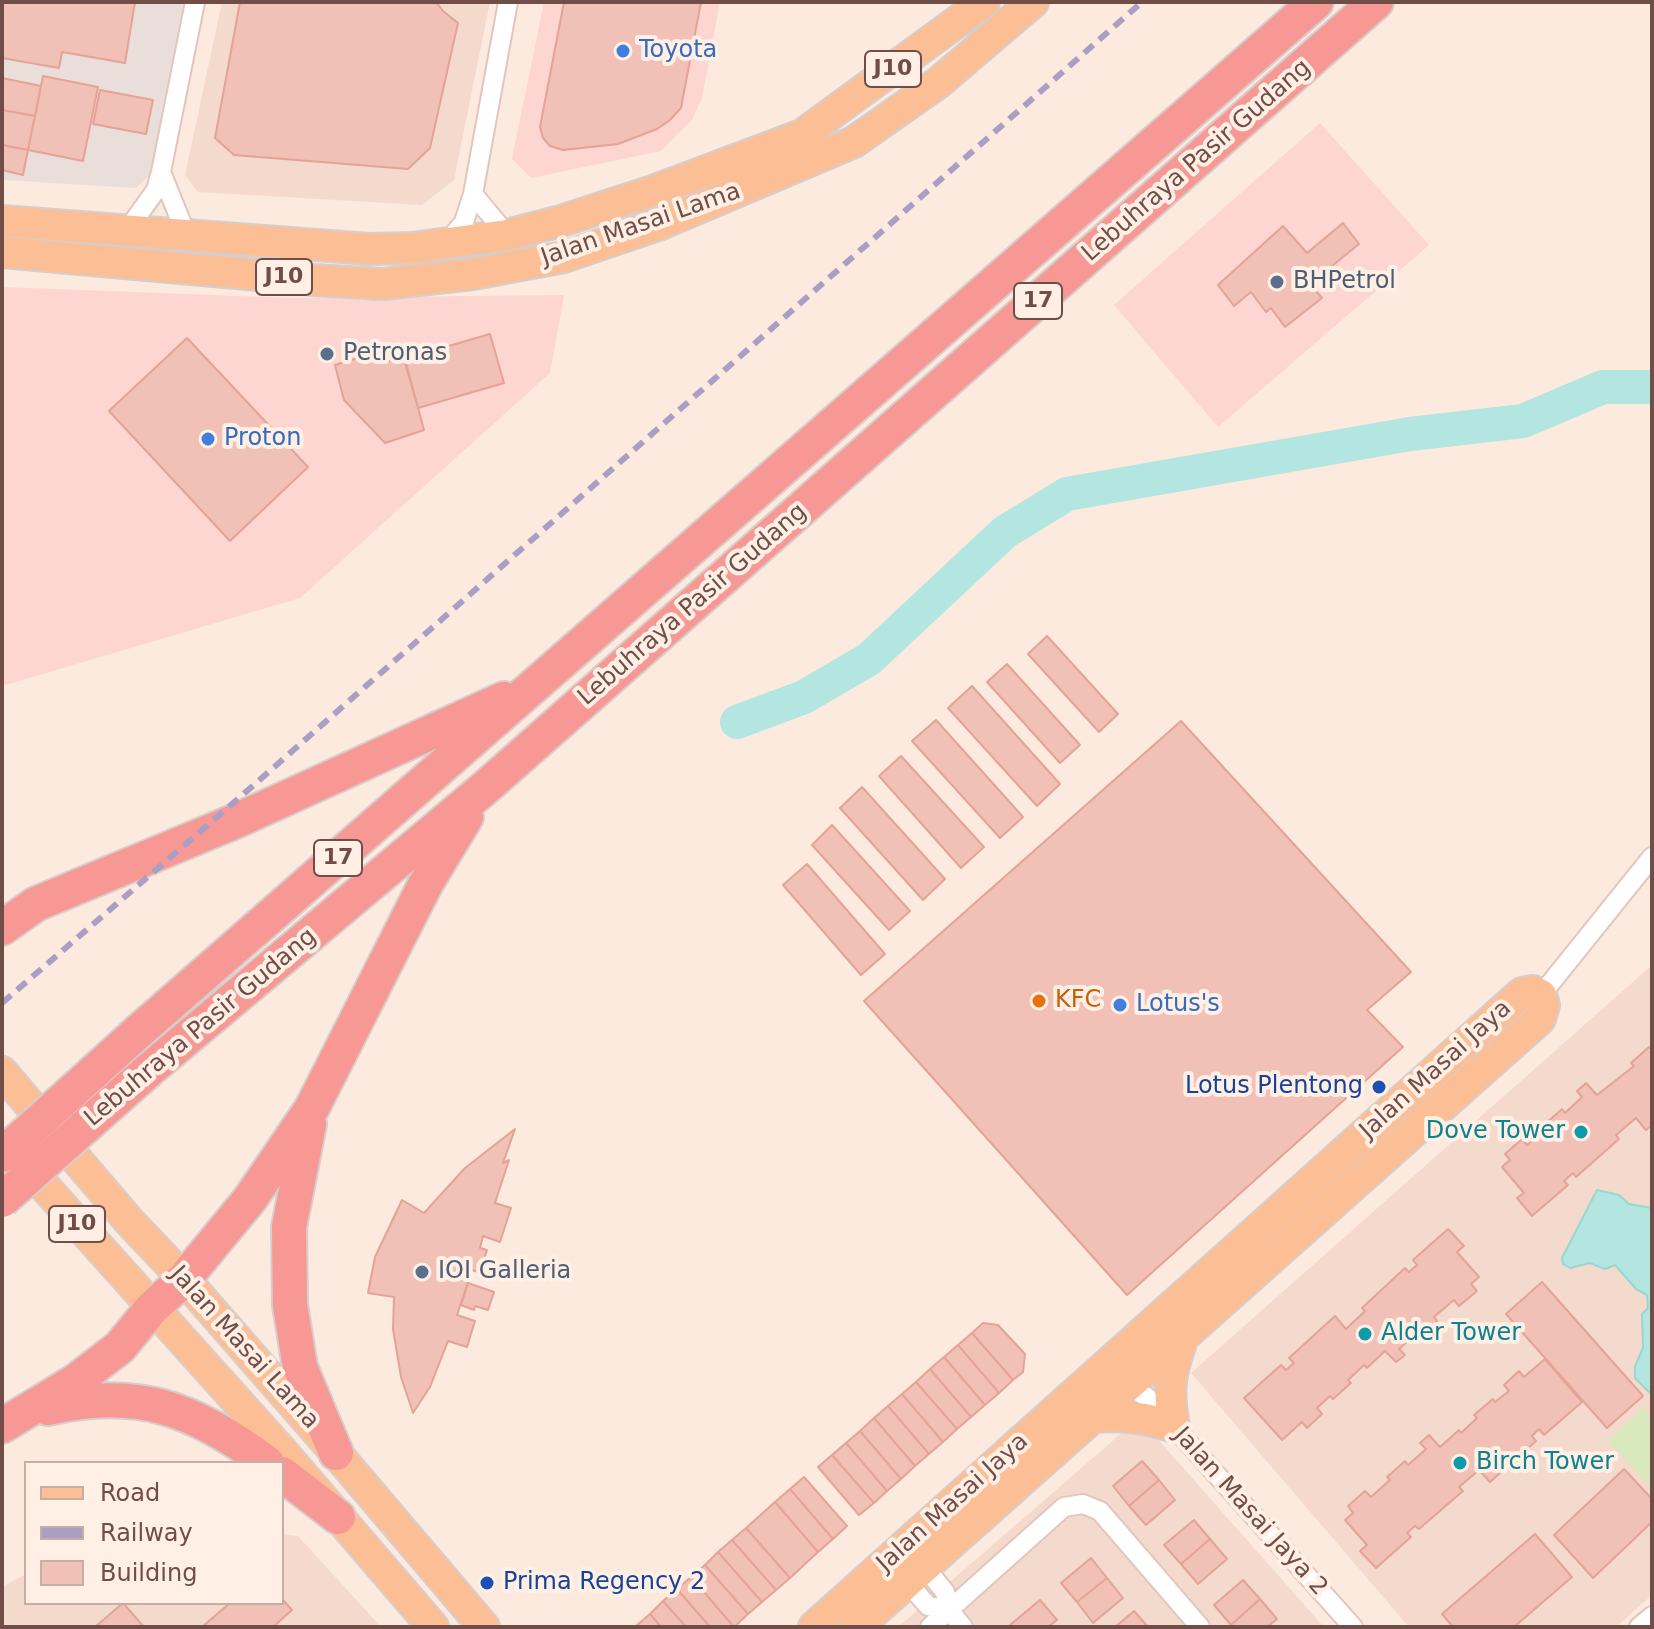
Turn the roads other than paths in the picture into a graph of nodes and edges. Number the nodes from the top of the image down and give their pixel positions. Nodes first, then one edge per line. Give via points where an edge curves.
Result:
1 (195, 2) edge
2 (508, 2) edge
3 (984, 2) edge
4 (1033, 2) edge
5 (1316, 2) edge
6 (1376, 2) edge
7 (161, 172) junction
8 (473, 194) junction
9 (2, 221) edge
10 (128, 229) junction
11 (186, 234) junction
12 (507, 235) junction
13 (446, 244) junction
14 (2, 252) edge
15 (537, 684) junction
16 (486, 787) junction
17 (1652, 857) edge
18 (36, 904) junction
19 (2, 905) edge
20 (2, 928) edge
21 (1541, 995) junction
22 (2, 1072) edge
23 (312, 1108) junction
24 (2, 1140) edge
25 (2, 1155) edge
26 (2, 1200) edge
27 (184, 1279) junction
28 (152, 1308) junction
29 (1184, 1335) junction
30 (1130, 1374) junction
31 (1092, 1417) junction
32 (13, 1420) edge
33 (1174, 1427) junction
34 (336, 1453) junction
35 (264, 1461) edge
36 (284, 1476) edge
37 (338, 1517) junction
38 (907, 1564) junction
39 (947, 1601) junction
40 (1652, 1616) edge
41 (433, 1627) edge
42 (484, 1627) edge
43 (814, 1627) edge
44 (857, 1627) edge
45 (930, 1627) edge
46 (963, 1627) edge
47 (1200, 1627) edge
48 (1353, 1627) edge
49 (1639, 1627) edge

1 - 7 street
2 - 8 street
3 - 12 main road, Jalan Masai Lama / J10 via 802,135 653,191
4 - 14 main road, Jalan Masai Lama / J10 via 938,83 854,142 658,225 564,257 383,284
5 - 15 highway, Lebuhraya Pasir Gudang / 17
6 - 16 highway, Lebuhraya Pasir Gudang / 17
7 - 10 street via 156,190
7 - 11 street
8 - 12 street
8 - 13 street via 464,222
9 - 10 main road, Jalan Masai Lama / J10
10 - 11 main road, Jalan Masai Lama / J10
11 - 13 main road, Jalan Masai Lama / J10 via 369,249
12 - 13 main road, Jalan Masai Lama / J10
15 - 18 highway via 238,820
15 - 25 highway, Lebuhraya Pasir Gudang / 17, bridge
16 - 23 highway via 425,885
16 - 26 highway, Lebuhraya Pasir Gudang / 17, bridge
17 - 21 street
18 - 19 highway
18 - 20 highway
21 - 29 main road, Jalan Masai Jaya via 1540,1019
21 - 30 main road, Jalan Masai Jaya via 1522,993
22 - 27 main road, Jalan Masai Lama / J10
23 - 27 highway via 250,1199
23 - 34 highway via 289,1227 290,1305 300,1367
24 - 28 main road, Jalan Masai Lama / J10
27 - 28 highway
27 - 34 main road, Jalan Masai Lama
28 - 32 highway via 120,1347
28 - 37 main road, Jalan Masai Lama
29 - 30 main road, Jalan Masai Jaya
29 - 33 main road via 1169,1376
30 - 31 main road, Jalan Masai Jaya
30 - 33 street, Jalan Masai Jaya 2
30 - 38 main road, Jalan Masai Jaya
31 - 33 main road via 1124,1414
31 - 38 main road, Jalan Masai Jaya
32 - 35 highway via 82,1400 118,1398 192,1418 232,1437
33 - 48 street, Jalan Masai Jaya 2
34 - 42 main road, Jalan Masai Lama
36 - 37 highway
37 - 41 main road, Jalan Masai Lama
38 - 39 street
38 - 39 street via 928,1606
38 - 43 main road, Jalan Masai Jaya
38 - 44 main road, Jalan Masai Jaya
39 - 45 street
39 - 46 street
39 - 47 street via 1064,1507 1083,1504 1100,1511
40 - 49 street

